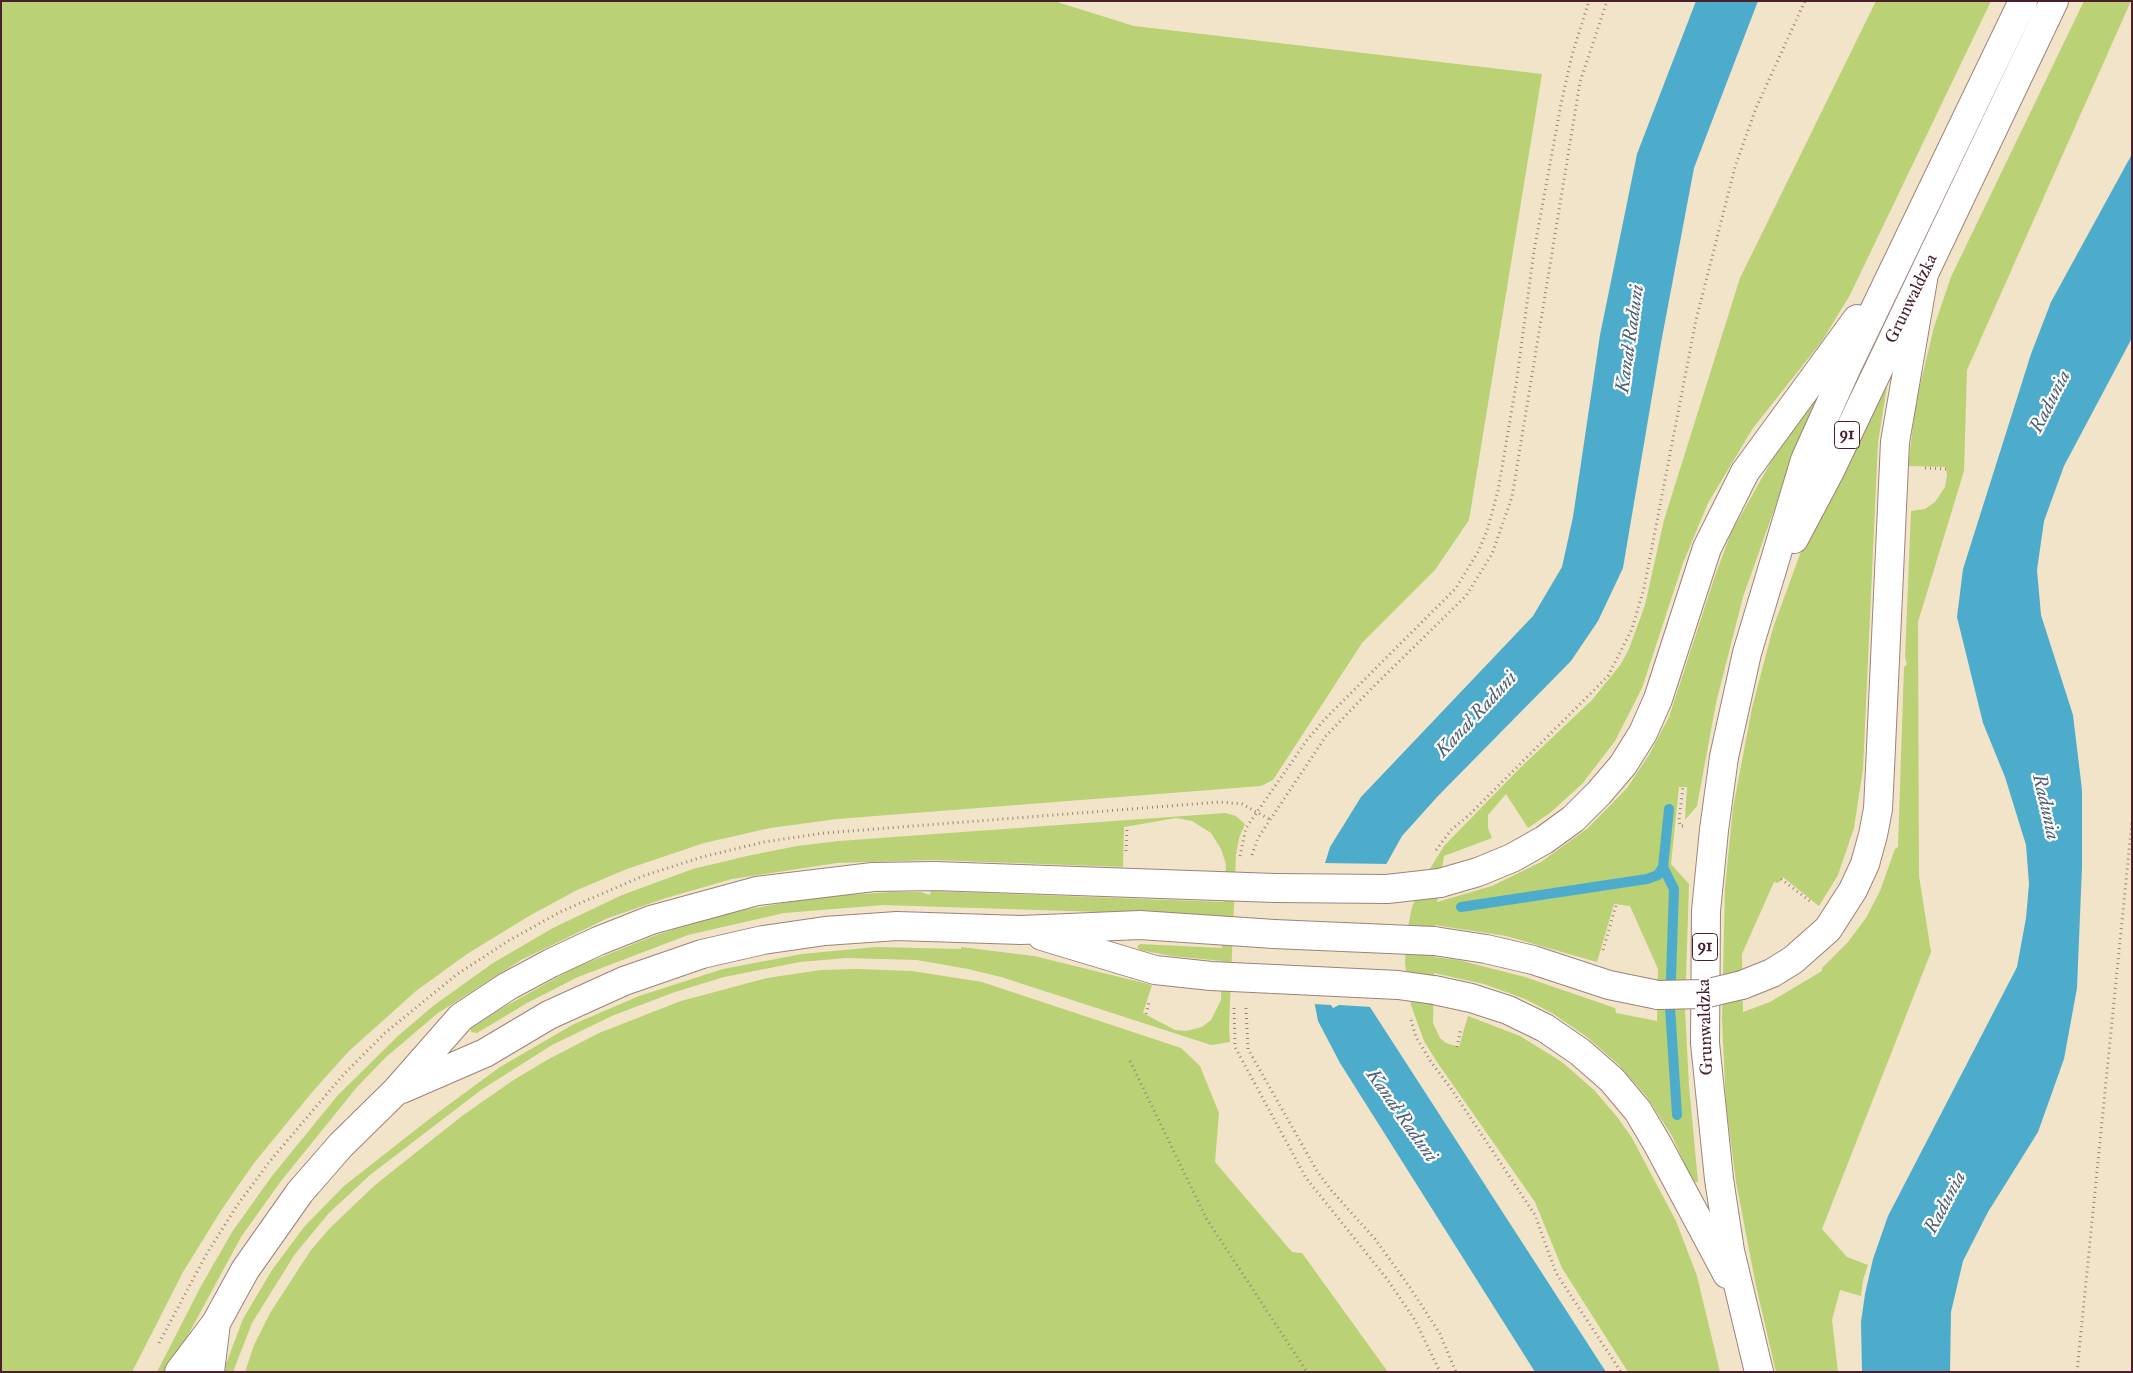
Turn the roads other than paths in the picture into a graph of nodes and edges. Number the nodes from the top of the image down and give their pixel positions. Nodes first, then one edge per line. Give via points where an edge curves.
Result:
1 (2023, 1) edge
2 (2054, 1) edge
3 (1893, 272) junction
4 (1924, 274) junction
5 (1766, 593) junction
6 (1022, 930) junction
7 (396, 1091) junction
8 (1742, 1304) junction
9 (216, 1324) junction
10 (179, 1372) edge
11 (210, 1372) edge
12 (1759, 1372) edge

1 - 3 main road, Grunwaldzka / 91
2 - 4 main road, Grunwaldzka / 91
3 - 5 main road, Grunwaldzka / 91 via 1805,460
3 - 7 main road, bridge via 1744,472 1708,548 1658,699 1643,733 1623,765 1573,819 1512,858 1440,883 1387,889 926,876 873,877 757,891 651,920 582,948 517,982 461,1017
4 - 5 main road, Grunwaldzka / 91 via 1830,471
4 - 6 main road, bridge via 1895,442 1880,769 1873,835 1854,890 1828,929 1793,960 1742,985 1704,994 1658,995 1609,985 1533,960 1434,942 1140,925
5 - 8 main road, Grunwaldzka / 91 via 1747,653 1724,757 1711,851 1705,929 1705,1043 1712,1125 1730,1251
6 - 7 main road via 922,926 866,928 783,936 722,949 656,968 586,997 485,1053
6 - 8 main road, bridge via 1155,970 1434,990 1508,1010 1545,1028 1612,1080 1638,1111
7 - 9 main road via 341,1145 300,1192 245,1270
8 - 12 main road, Grunwaldzka / 91
9 - 10 main road
9 - 11 main road

